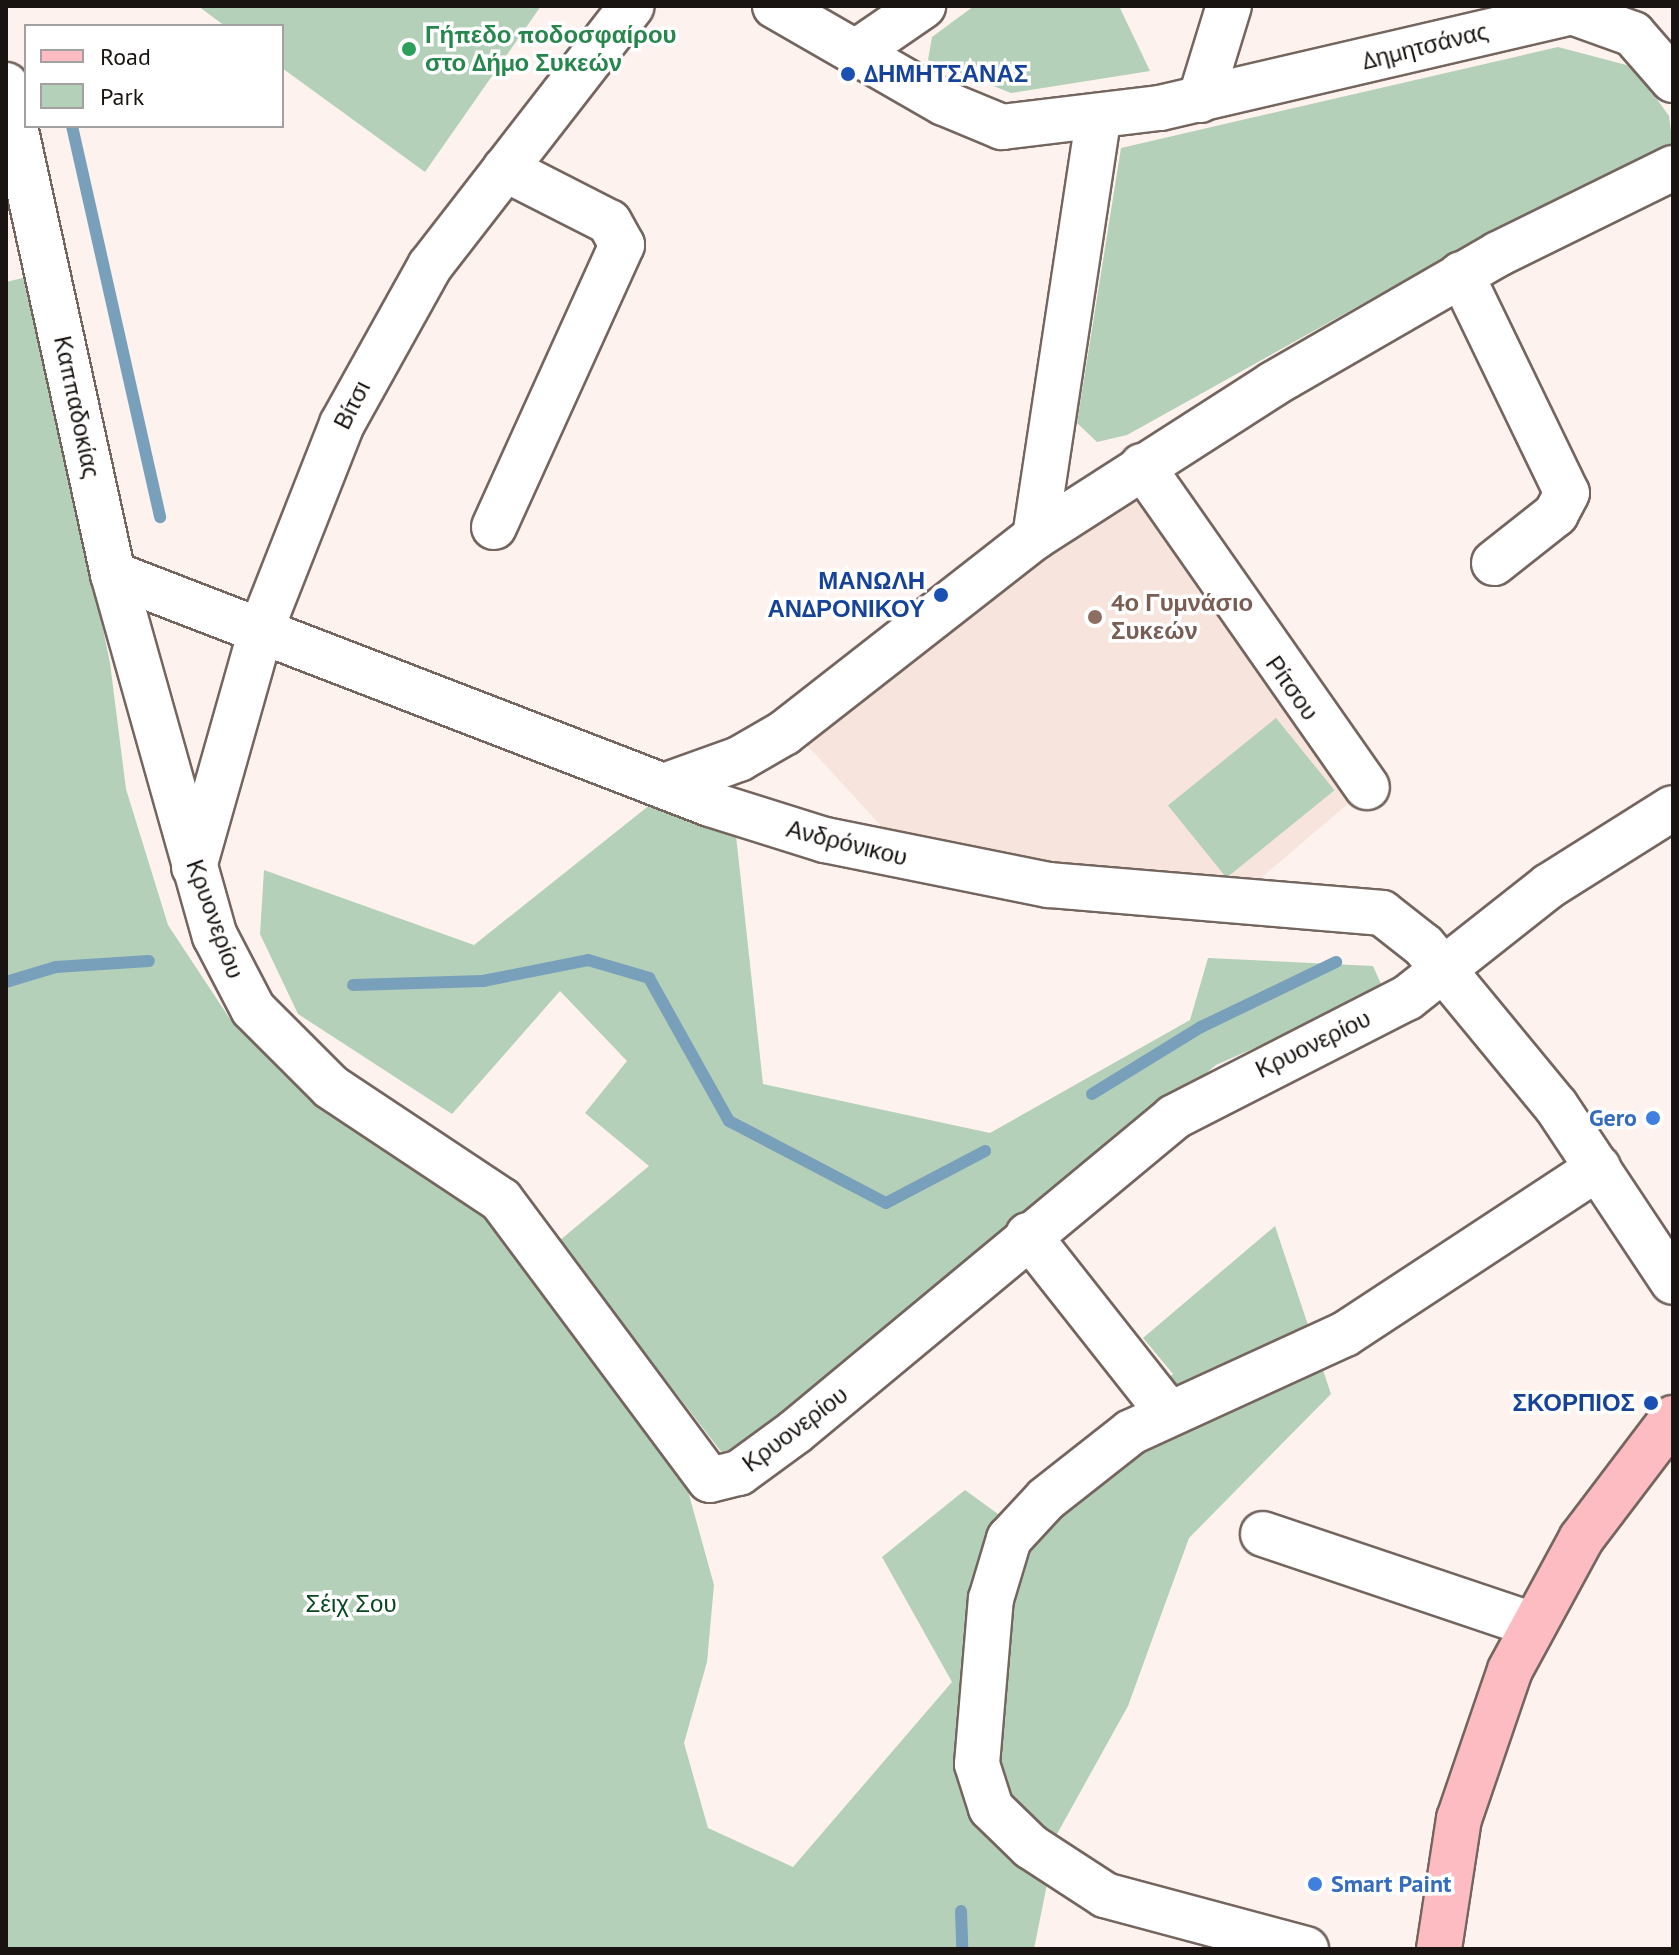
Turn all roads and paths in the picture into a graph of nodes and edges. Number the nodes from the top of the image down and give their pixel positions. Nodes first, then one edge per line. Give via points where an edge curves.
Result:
1 (632, 6) edge
2 (775, 6) edge
3 (923, 6) edge
4 (1229, 6) edge
5 (859, 50) junction
6 (1673, 80) edge
7 (6, 85) edge
8 (1200, 100) junction
9 (1098, 119) junction
10 (1673, 168) edge
11 (505, 169) junction
12 (1461, 274) junction
13 (1142, 466) junction
14 (494, 527) dead end
15 (1035, 537) junction
16 (1494, 563) dead end
17 (113, 574) junction
18 (262, 627) junction
19 (664, 786) junction
20 (1367, 787) dead end
21 (1673, 808) edge
22 (194, 867) junction
23 (1443, 969) junction
24 (1598, 1168) junction
25 (1028, 1235) junction
26 (1673, 1282) edge
27 (1167, 1411) junction
28 (1673, 1418) edge
29 (1263, 1534) dead end
30 (1531, 1624) junction
31 (1306, 1949) edge
32 (1439, 1949) edge

1 - 11 street, Βίτσι
2 - 5 street, Δημητσάνας
3 - 5 street
4 - 8 street
5 - 9 street, Δημητσάνας via 987,123 1020,128
6 - 8 street, Δημητσάνας via 1633,34 1572,12
7 - 17 street, Καππαδοκίας
8 - 9 street, Δημητσάνας
9 - 15 street
10 - 12 street
11 - 14 street via 609,222 622,245
11 - 18 street, Βίτσι via 430,266 370,371 315,481
12 - 13 street
12 - 16 street via 1567,493 1556,514
13 - 15 street
13 - 20 street, Ρίτσου
15 - 19 street via 784,733 739,759
17 - 18 street
17 - 22 street, Κρυονερίου
18 - 19 street, Ανδρόνικου
18 - 22 street, Βίτσι
19 - 23 street, Ανδρόνικου via 825,840 1006,879 1362,907 1408,930
21 - 23 street, Κρυονερίου via 1549,886
22 - 25 street, Κρυονερίου via 227,965 272,1032 343,1096 501,1200 710,1480 739,1473 785,1440
23 - 24 street
23 - 25 street, Κρυονερίου via 1407,998 1174,1117
24 - 26 street
24 - 27 street via 1345,1334
25 - 27 street
27 - 31 street via 1046,1499 1009,1539 991,1599 978,1782 1004,1824 1105,1895
28 - 30 main road via 1608,1499
29 - 30 street
30 - 32 main road via 1476,1757

